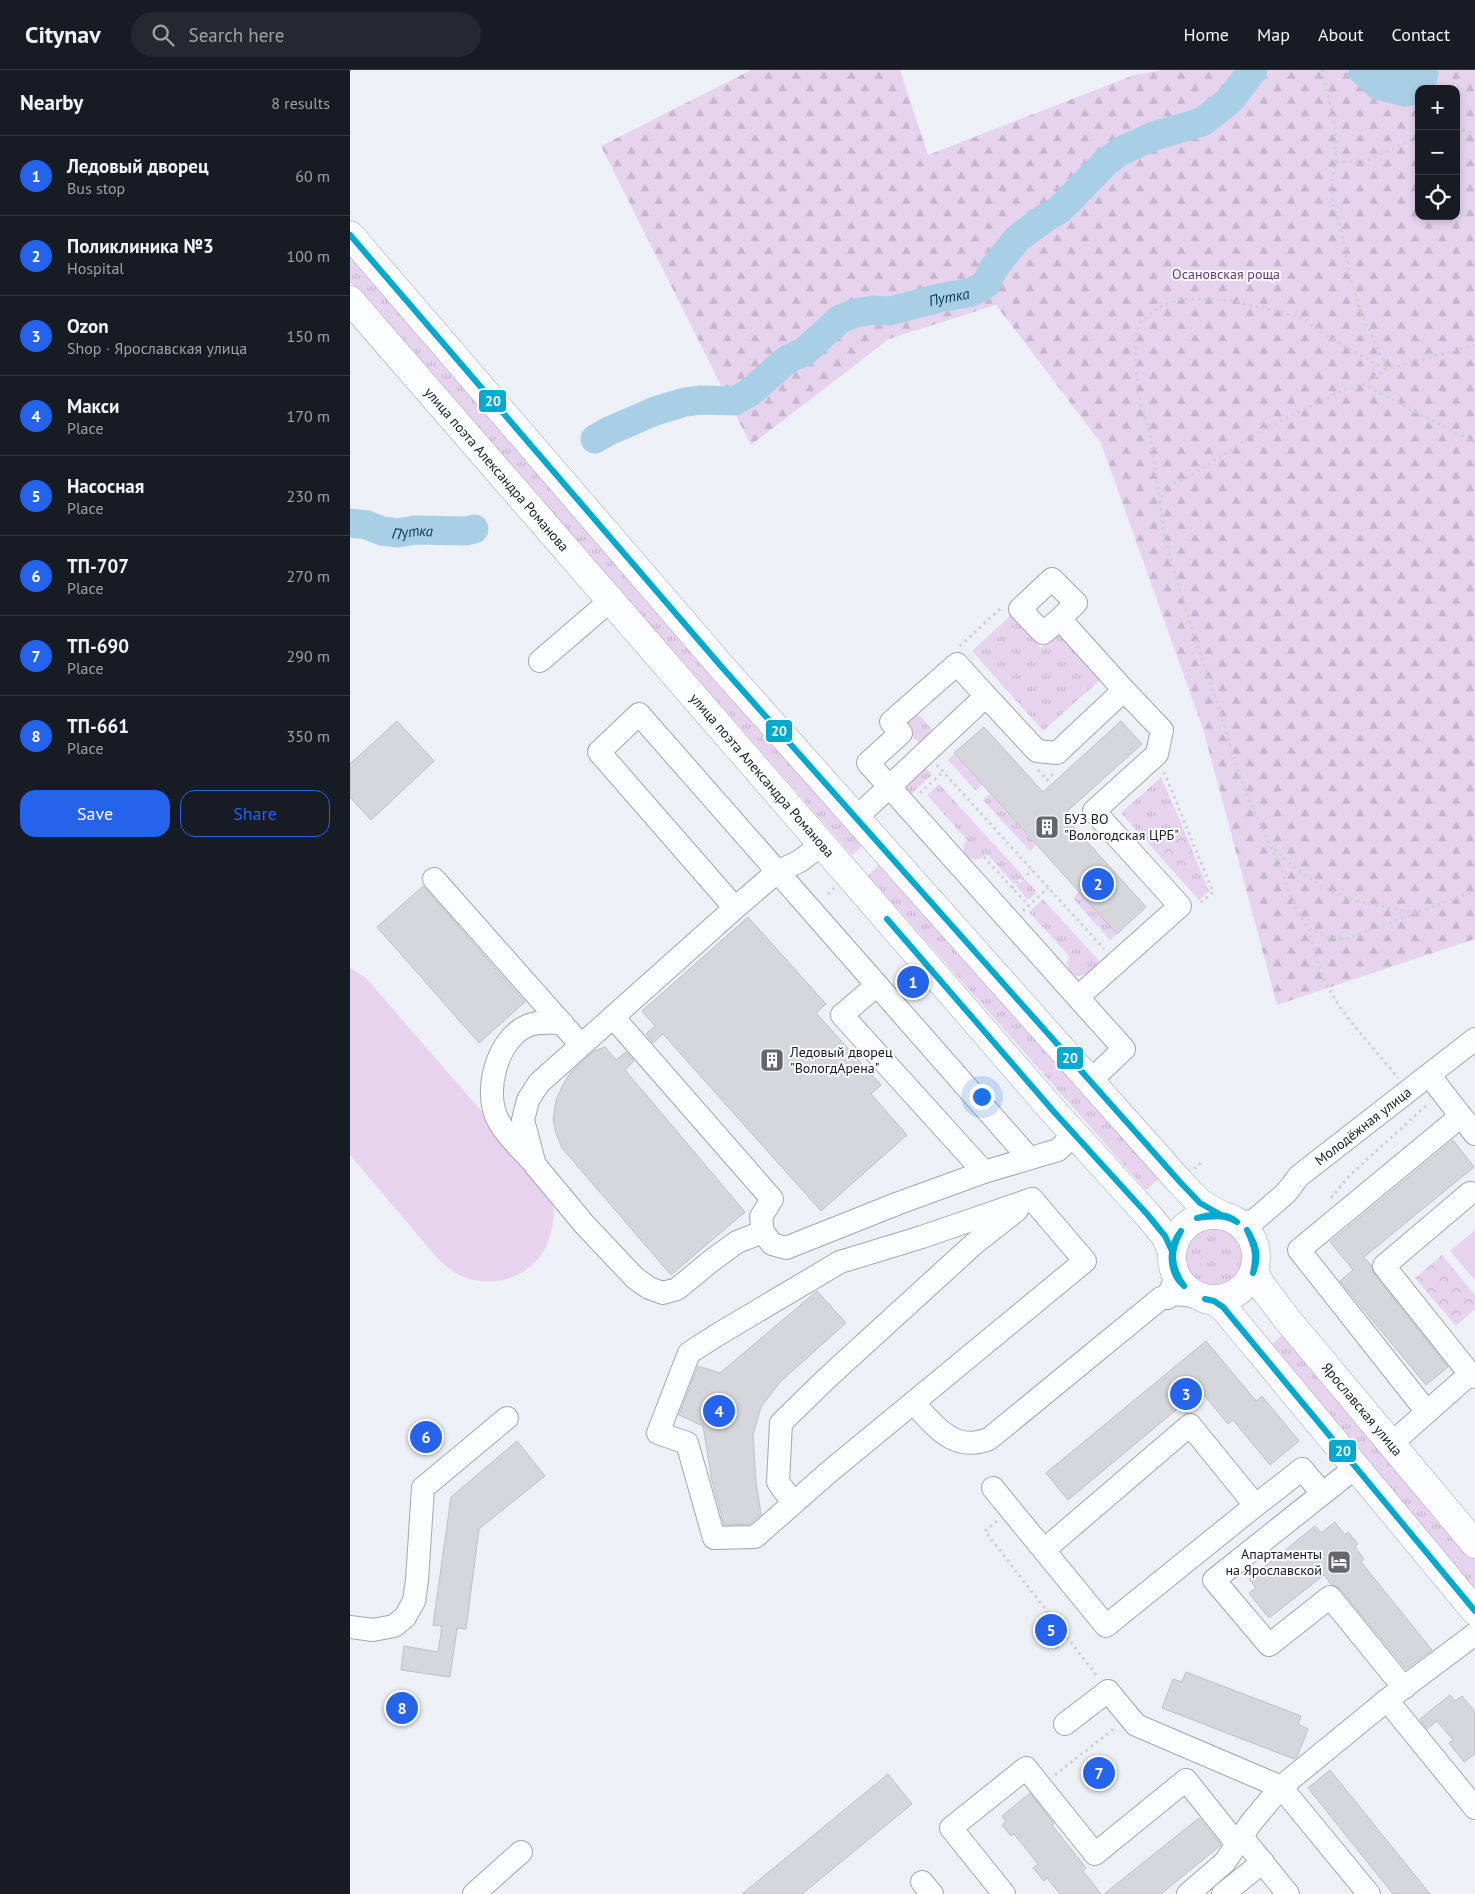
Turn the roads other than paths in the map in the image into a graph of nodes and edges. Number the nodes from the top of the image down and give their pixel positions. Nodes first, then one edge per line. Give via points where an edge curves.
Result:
1 (350, 235) edge
2 (350, 300) edge
3 (611, 600) junction
4 (1060, 619) dead end
5 (540, 662) dead end
6 (1124, 690) junction
7 (986, 696) junction
8 (889, 786) junction
9 (856, 818) junction
10 (822, 844) junction
11 (777, 872) junction
12 (434, 879) dead end
13 (735, 908) junction
14 (877, 986) junction
15 (1078, 997) junction
16 (613, 1017) junction
17 (562, 1023) junction
18 (1475, 1039) edge
19 (581, 1045) junction
20 (1090, 1081) junction
21 (1436, 1084) junction
22 (1461, 1116) junction
23 (1074, 1134) junction
24 (1475, 1134) edge
25 (1028, 1158) junction
26 (535, 1165) junction
27 (984, 1172) junction
28 (1473, 1194) edge
29 (1032, 1198) junction
30 (1242, 1224) junction
31 (763, 1232) junction
32 (1173, 1260) junction
33 (1254, 1272) junction
34 (1201, 1297) junction
35 (1167, 1298) junction
36 (1470, 1366) edge
37 (914, 1403) junction
38 (1427, 1412) junction
39 (507, 1418) dead end
40 (1392, 1443) junction
41 (1356, 1467) junction
42 (993, 1488) dead end
43 (1322, 1493) junction
44 (793, 1503) junction
45 (1255, 1505) junction
46 (1475, 1544) edge
47 (1044, 1550) junction
48 (1475, 1611) edge
49 (350, 1627) edge
50 (1475, 1634) edge
51 (1395, 1694) junction
52 (1065, 1724) dead end
53 (1281, 1787) junction
54 (1475, 1808) edge
55 (1240, 1840) junction
56 (521, 1852) dead end
57 (1263, 1862) junction
58 (474, 1894) edge
59 (1004, 1894) edge
60 (1188, 1894) edge
61 (1223, 1894) edge
62 (1288, 1894) edge
63 (1369, 1894) edge

1 - 9 main road via 713,658
2 - 3 main road, улица поэта Александра Романова
3 - 5 street
3 - 10 main road, улица поэта Александра Романова
4 - 6 street
6 - 7 street via 1057,753 1037,751
6 - 15 street via 1162,730 1157,754 1094,811 1180,906
7 - 8 street
7 - 8 street via 957,664 891,722 901,733 868,763
8 - 9 street
8 - 15 street
9 - 20 main road
10 - 11 street via 800,862
10 - 23 main road, улица поэта Александра Романова
11 - 13 street
11 - 13 street via 639,714 600,752
11 - 14 street
12 - 17 street
13 - 16 street
14 - 25 street
14 - 27 street via 842,1015
15 - 20 street via 1124,1049
16 - 19 street
16 - 31 street via 772,1199 761,1217
17 - 19 street
17 - 26 street via 539,1023 516,1033 500,1052 494,1077 493,1108 498,1122
18 - 21 street, Молодёжная улица
19 - 26 street via 539,1083 528,1100 523,1120
20 - 30 main road via 1200,1203
21 - 22 street
21 - 30 street, Молодёжная улица via 1299,1176 1286,1193
22 - 24 street
22 - 38 street via 1299,1250
23 - 25 street via 1058,1150
23 - 32 main road, улица поэта Александра Романова via 1165,1236
25 - 27 street
26 - 31 street via 635,1278 663,1293 677,1290 738,1242
27 - 31 street via 786,1248 772,1244
28 - 36 street via 1384,1266
29 - 37 street via 1085,1261
29 - 44 street via 974,1243 780,1423 778,1482
29 - 44 street via 840,1262 689,1353 658,1433 687,1443 714,1538 755,1537
30 - 32 main road via 1202,1216 1193,1220 1179,1233
30 - 33 main road via 1256,1251
32 - 34 main road via 1182,1285
32 - 35 street via 1174,1282
33 - 34 main road via 1245,1286 1231,1296 1214,1300
33 - 40 main road, Ярославская улица via 1286,1318
34 - 35 street via 1173,1294
34 - 41 main road via 1223,1308
35 - 37 street via 1161,1298 989,1439 957,1441 946,1436
36 - 38 street
37 - 44 street
38 - 40 street
39 - 49 street via 423,1488 417,1580 414,1601 406,1617 394,1626 373,1630
40 - 46 main road, Ярославская улица
41 - 43 street
41 - 48 main road
42 - 47 street
43 - 45 street via 1302,1469
43 - 51 street via 1214,1580 1270,1645 1330,1597
45 - 47 street via 1106,1626
45 - 47 street via 1190,1425
50 - 51 street
51 - 53 street
51 - 54 street
52 - 53 street via 1108,1691 1136,1725
53 - 55 street
53 - 63 street
55 - 57 street
55 - 59 street via 1186,1780 1096,1854 1026,1768 951,1828
55 - 60 street via 1226,1862
56 - 58 street
57 - 61 street
57 - 62 street

